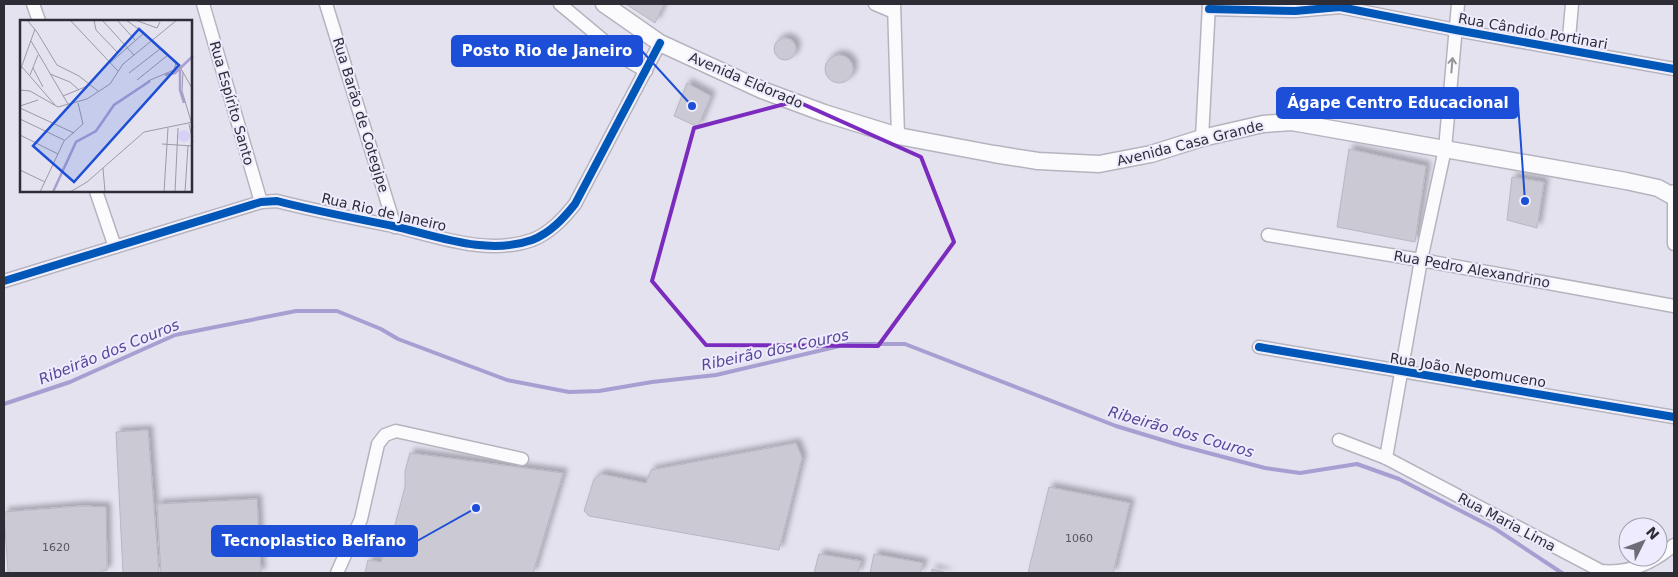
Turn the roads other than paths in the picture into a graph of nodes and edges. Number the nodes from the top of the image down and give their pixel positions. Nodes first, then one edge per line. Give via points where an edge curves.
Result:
1 (33, 4) edge
2 (203, 4) edge
3 (326, 4) edge
4 (560, 4) edge
5 (604, 4) edge
6 (875, 4) edge
7 (1458, 4) edge
8 (1572, 4) edge
9 (1340, 5) edge
10 (1209, 6) edge
11 (894, 8) edge
12 (39, 20) edge
13 (1456, 30) junction
14 (660, 42) junction
15 (1568, 50) junction
16 (1674, 69) edge
17 (646, 71) junction
18 (898, 136) junction
19 (1202, 138) junction
20 (1445, 149) junction
21 (1669, 188) edge
22 (96, 192) edge
23 (1674, 197) edge
24 (262, 202) junction
25 (395, 227) junction
26 (1268, 235) dead end
27 (1674, 244) edge
28 (115, 247) junction
29 (1422, 260) junction
30 (4, 281) edge
31 (1674, 306) edge
32 (1259, 347) dead end
33 (1401, 373) junction
34 (1674, 417) edge
35 (1339, 440) dead end
36 (522, 458) dead end
37 (1386, 458) junction
38 (1674, 545) edge
39 (337, 573) edge

1 - 12 street
2 - 24 street, Rua Espírito Santo
3 - 25 street, Rua Barão de Cotegipe
4 - 17 street via 627,60
5 - 14 main road, Avenida Eldorado
6 - 11 street
7 - 13 street
8 - 15 street
9 - 10 street, Rua Cândido Portinari via 1295,11
9 - 13 street, Rua Cândido Portinari
10 - 19 street
11 - 18 street
13 - 15 street, Rua Cândido Portinari
20 -> 13 street
14 - 17 street, Rua Rio de Janeiro
14 - 18 main road, Avenida Eldorado via 762,90
15 - 16 street, Rua Cândido Portinari
17 - 25 street, Rua Rio de Janeiro via 575,204 560,222 544,234 504,245 464,243
18 - 19 main road, Avenida Casa Grande via 1038,161 1088,164 1143,156
19 - 20 main road, Avenida Casa Grande via 1263,124 1292,122
20 - 21 main road, Avenida Casa Grande
20 - 29 street
21 - 23 main road, Avenida Casa Grande
22 - 28 street
23 - 27 street
24 - 25 street, Rua Rio de Janeiro via 277,201
24 - 28 street, Rua Rio de Janeiro
26 - 29 street, Rua Pedro Alexandrino
28 - 30 street, Rua Rio de Janeiro
29 - 31 street, Rua Pedro Alexandrino
29 - 33 street
32 - 33 street, Rua João Nepomuceno
33 - 34 street, Rua João Nepomuceno
33 - 37 street
35 - 37 street, Rua Maria Lima
36 - 39 street via 396,431 385,435 378,444 361,519
37 - 38 street, Rua Maria Lima via 1601,571 1619,571 1651,563

